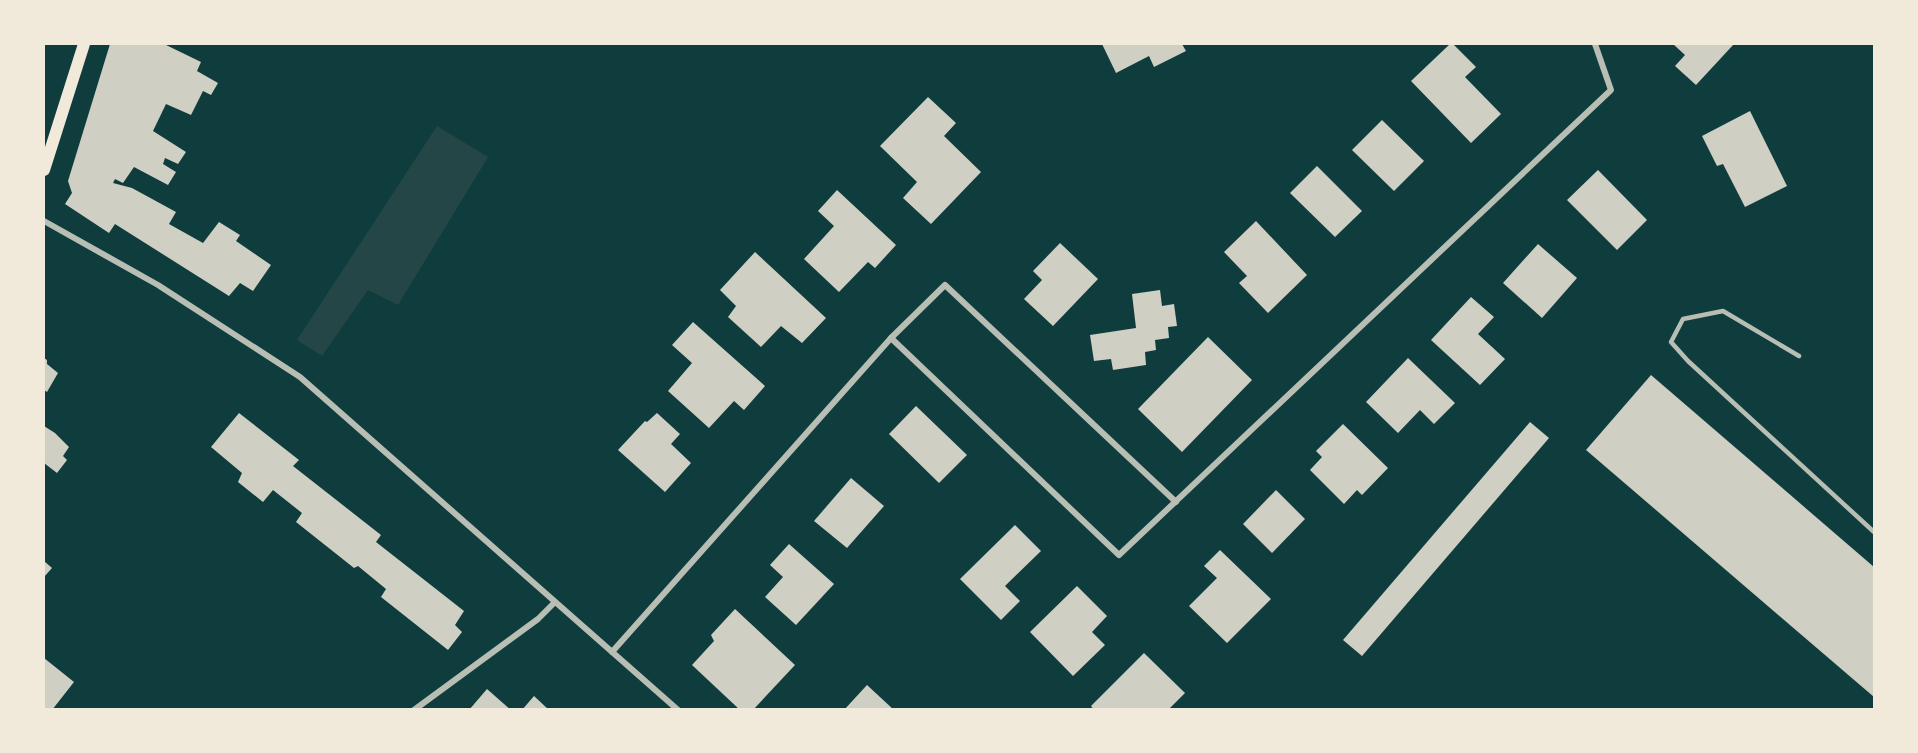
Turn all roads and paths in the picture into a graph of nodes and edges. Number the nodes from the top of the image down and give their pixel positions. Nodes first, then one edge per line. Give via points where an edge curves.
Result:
1 (84, 44) edge
2 (1595, 44) edge
3 (44, 170) edge
4 (44, 221) edge
5 (891, 338) junction
6 (1799, 356) dead end
7 (1176, 502) junction
8 (1875, 532) edge
9 (555, 602) junction
10 (612, 651) junction
11 (414, 710) edge
12 (678, 710) edge

1 - 3 main road
2 - 7 street via 1611,90
4 - 9 street via 158,285 300,378
5 - 7 street via 1119,555
5 - 7 street via 945,285
5 - 10 street
6 - 8 lane via 1723,311 1683,319 1671,342
9 - 10 street
9 - 11 street via 538,619
10 - 12 street

